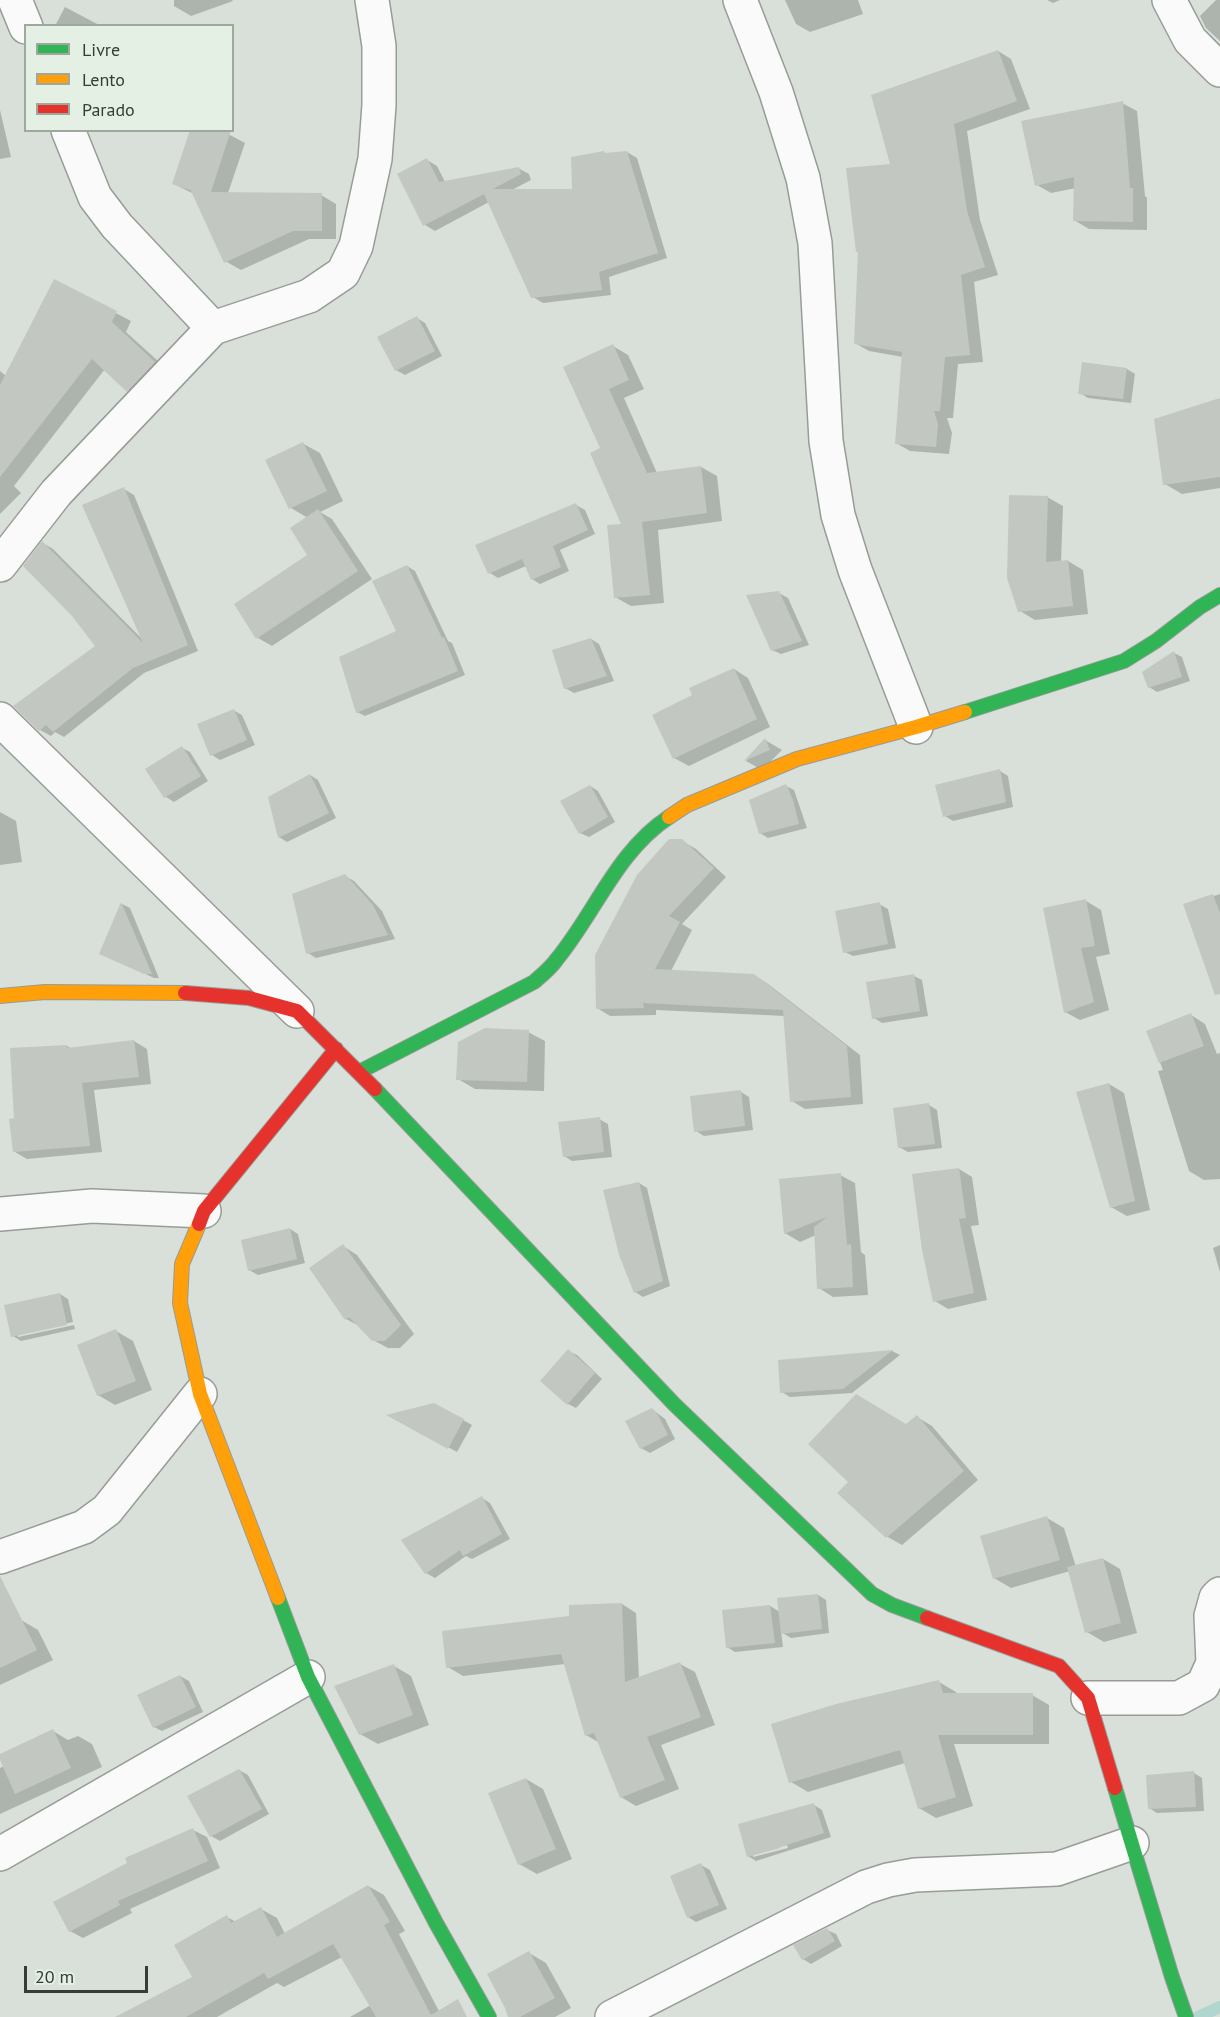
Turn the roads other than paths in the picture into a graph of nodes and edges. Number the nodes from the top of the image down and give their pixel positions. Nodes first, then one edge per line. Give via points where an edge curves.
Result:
1 (15, 0) edge
2 (372, 0) edge
3 (740, 0) edge
4 (1169, 0) edge
5 (25, 24) edge
6 (1220, 70) edge
7 (69, 132) edge
8 (213, 328) junction
9 (0, 565) edge
10 (1220, 595) edge
11 (0, 719) edge
12 (916, 726) junction
13 (0, 996) edge
14 (297, 1011) junction
15 (336, 1049) junction
16 (359, 1072) junction
17 (204, 1211) junction
18 (0, 1214) edge
19 (200, 1394) junction
20 (0, 1557) edge
21 (1220, 1594) edge
22 (308, 1677) junction
23 (1088, 1698) junction
24 (1132, 1843) junction
25 (0, 1854) edge
26 (489, 2017) edge
27 (612, 2017) edge
28 (1186, 2017) edge

1 - 5 street
2 - 8 street via 379,46 375,159 356,246 343,273 309,296
3 - 12 street via 776,92 803,178 815,243 826,441 838,515 855,570
4 - 6 street via 1190,40
7 - 8 street via 96,197 117,226
8 - 9 street via 56,493
10 - 12 street via 1124,661
11 - 14 street
12 - 16 street via 797,759 687,805 651,829 617,870 558,960 534,982
13 - 14 street via 45,992 201,993 249,998
14 - 15 street
15 - 16 street
15 - 17 street
16 - 23 street via 675,1404 872,1594 892,1605 1059,1666
17 - 18 street via 92,1206
17 - 19 street via 182,1264 180,1302
19 - 20 street via 107,1510 84,1527
19 - 22 street
21 - 23 street via 1211,1616 1213,1664 1203,1685 1179,1698
22 - 25 street
22 - 26 street
23 - 24 street
24 - 27 street via 1057,1869 915,1875 866,1887
24 - 28 street

